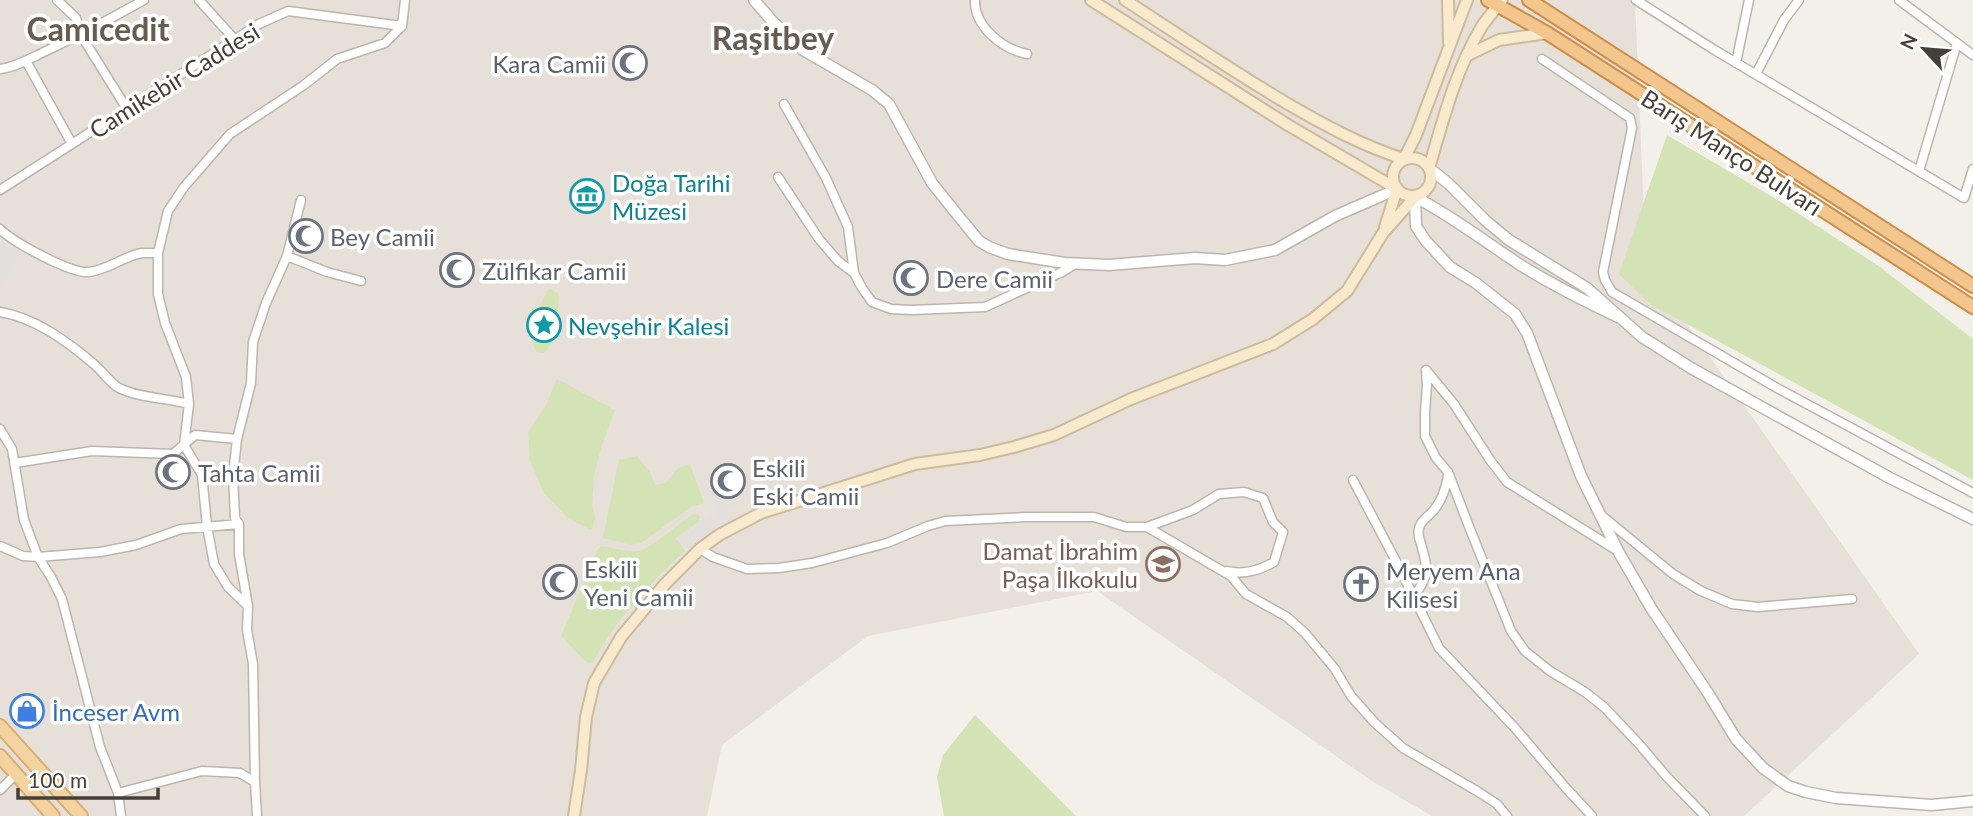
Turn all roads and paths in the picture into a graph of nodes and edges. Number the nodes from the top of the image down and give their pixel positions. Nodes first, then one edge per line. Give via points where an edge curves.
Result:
1 (57, 0) edge
2 (144, 0) edge
3 (200, 0) edge
4 (405, 0) edge
5 (754, 0) edge
6 (975, 0) edge
7 (1091, 0) edge
8 (1125, 0) edge
9 (1448, 0) edge
10 (1467, 0) edge
11 (1529, 0) edge
12 (1636, 0) edge
13 (1749, 0) edge
14 (1799, 0) edge
15 (1899, 0) edge
16 (1496, 2) edge
17 (402, 26) junction
18 (1547, 33) junction
19 (81, 35) junction
20 (235, 40) junction
21 (1957, 43) junction
22 (1450, 47) junction
23 (1027, 54) dead end
24 (1468, 55) junction
25 (1973, 55) edge
26 (1542, 60) dead end
27 (26, 61) junction
28 (1736, 63) junction
29 (0, 69) edge
30 (1756, 74) junction
31 (784, 104) dead end
32 (127, 109) junction
33 (72, 144) junction
34 (1404, 159) junction
35 (1429, 168) junction
36 (1973, 169) edge
37 (1919, 171) junction
38 (778, 177) dead end
39 (1397, 189) junction
40 (0, 190) edge
41 (1415, 197) junction
42 (301, 200) dead end
43 (0, 229) edge
44 (1383, 233) junction
45 (158, 253) junction
46 (287, 256) junction
47 (1075, 264) junction
48 (854, 273) junction
49 (361, 281) dead end
50 (1973, 286) edge
51 (1628, 302) junction
52 (1973, 307) edge
53 (0, 312) edge
54 (1618, 317) junction
55 (189, 404) junction
56 (0, 429) edge
57 (237, 439) junction
58 (184, 445) junction
59 (15, 463) junction
60 (1448, 472) junction
61 (1353, 480) dead end
62 (1973, 493) edge
63 (1600, 514) junction
64 (1973, 519) edge
65 (239, 524) junction
66 (207, 526) junction
67 (1147, 527) junction
68 (0, 546) edge
69 (699, 549) junction
70 (1618, 551) junction
71 (38, 557) junction
72 (1215, 568) junction
73 (1414, 596) junction
74 (1852, 598) dead end
75 (248, 606) junction
76 (0, 726) edge
77 (0, 756) edge
78 (16, 774) junction
79 (255, 782) junction
80 (0, 790) edge
81 (118, 793) junction
82 (1973, 801) edge
83 (53, 816) edge
84 (81, 816) edge
85 (121, 816) edge
86 (257, 816) edge
87 (573, 816) edge
88 (1507, 816) edge
89 (1592, 816) edge
90 (1705, 816) edge

1 - 19 street via 76,18
2 - 19 street
3 - 20 street
4 - 17 street
5 - 47 street via 803,50 889,104 932,183 979,241 1008,254
6 - 23 street via 974,10 987,31
7 - 39 main road
8 - 34 main road via 1318,121
9 - 22 main road
10 - 22 main road
11 - 50 highway, Barış Manço Bulvarı
12 - 28 street
13 - 28 street
14 - 30 street
15 - 21 street
16 - 18 highway, Barış Manço Bulvarı
16 - 24 main road
17 - 20 street, Camikebir Caddesi via 288,11
17 - 45 street via 385,43 337,59 230,134 168,211
18 - 24 main road via 1499,40
18 - 52 highway, Barış Manço Bulvarı
19 - 27 street
19 - 32 street
20 - 32 street, Camikebir Caddesi
21 - 25 street
21 - 37 street
22 - 34 main road
24 - 35 main road via 1446,107
26 - 51 street via 1630,118 1632,128 1603,272 1612,292
27 - 29 street
27 - 33 street
28 - 30 street
30 - 37 street
31 - 48 street via 848,227
32 - 33 street, Camikebir Caddesi
33 - 40 street, Camikebir Caddesi
34 - 35 main road via 1421,160
34 - 39 main road via 1393,172
35 - 41 main road via 1429,186
35 - 54 street via 1486,222 1587,288
36 - 37 street via 1964,198
38 - 48 street via 819,239
39 - 41 main road
39 - 44 main road
39 - 47 street via 1335,216 1275,250 1224,260
41 - 44 main road
41 - 54 street via 1521,265
41 - 63 street via 1416,226 1425,240 1450,267 1515,314 1527,333 1576,465
42 - 46 street
43 - 45 street via 67,268 88,272 139,253
44 - 69 main road via 1347,290 1273,344 1131,399 1054,435 980,455 915,464 761,513
45 - 55 street via 158,294 186,377
46 - 49 street
46 - 57 street via 253,342 251,383
47 - 48 street via 985,307 912,310 872,302
51 - 54 street
51 - 62 street
53 - 55 street via 49,331 118,387
54 - 64 street via 1691,368
55 - 58 street
56 - 59 street
57 - 58 street via 195,435
57 - 65 street via 233,475
58 - 59 street via 173,454 92,452
58 - 66 street via 202,475
59 - 71 street via 24,520
60 - 70 street via 1425,436 1426,370 1507,482
60 - 73 street via 1442,498 1419,529 1427,576
60 - 90 street via 1511,631 1525,651 1604,707
61 - 73 street
63 - 70 street
63 - 74 street via 1673,574 1732,604 1758,607
65 - 66 street
65 - 75 street
66 - 71 street via 181,528 136,545 100,552
66 - 75 street via 214,564 228,587
67 - 69 street via 1126,527 1094,517 945,521 887,543 779,568 747,569
67 - 72 street
67 - 72 street via 1193,510 1219,494 1244,492 1263,498 1273,522 1283,532 1274,562 1259,570 1232,573
68 - 71 street
69 - 87 main road via 621,637 594,683
70 - 82 street via 1736,739 1788,786 1836,798 1932,805
71 - 81 street via 62,599 100,747
72 - 88 street via 1305,633 1351,696 1403,748 1497,804
73 - 89 street via 1439,648
75 - 79 street
76 - 84 main road
77 - 78 main road
78 - 80 street
78 - 83 main road
79 - 81 street via 240,773 202,771
79 - 86 street
81 - 85 street

